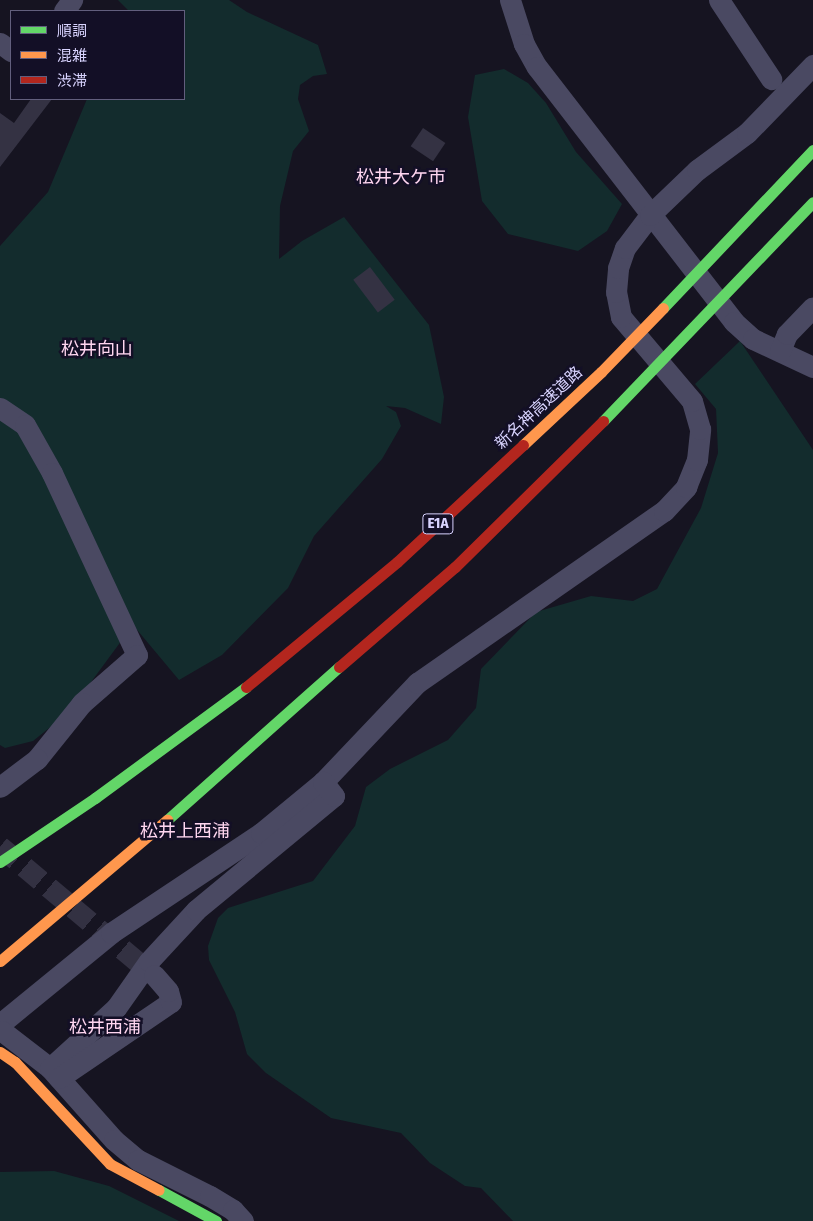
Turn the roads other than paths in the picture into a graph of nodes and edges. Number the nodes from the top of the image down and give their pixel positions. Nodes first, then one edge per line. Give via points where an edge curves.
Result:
1 (510, 0) edge
2 (719, 0) edge
3 (813, 65) edge
4 (771, 79) dead end
5 (813, 150) edge
6 (813, 202) edge
7 (650, 215) junction
8 (813, 307) edge
9 (780, 351) junction
10 (813, 367) edge
11 (0, 408) edge
12 (323, 782) junction
13 (0, 787) edge
14 (0, 862) edge
15 (0, 961) edge
16 (154, 975) tunnel mouth
17 (1, 1036) edge
18 (54, 1073) junction
19 (216, 1221) edge
20 (243, 1221) edge

1 - 7 street via 524,44 538,67
2 - 4 street
3 - 7 street via 747,133 697,170
5 - 14 main road, 新名神高速道路 / E1A via 602,372 397,562 269,670 95,798
6 - 15 main road, E1A via 626,398 455,567 328,676 238,759
7 - 9 street via 734,322 753,339
7 - 12 street via 625,248 616,292 621,317 692,401 700,429 697,460 686,487 664,511 417,683
8 - 9 street via 787,334
9 - 10 street
11 - 13 street via 25,425 52,473 137,655 82,703 37,759
12 - 17 street via 261,833 111,933
12 - 18 street via 334,796 196,910 149,960 116,1008
16 - 18 street via 168,991 171,1002
17 - 18 street
17 - 19 main road via 15,1062 110,1164
18 - 20 street via 114,1140 138,1160 210,1196 233,1210

